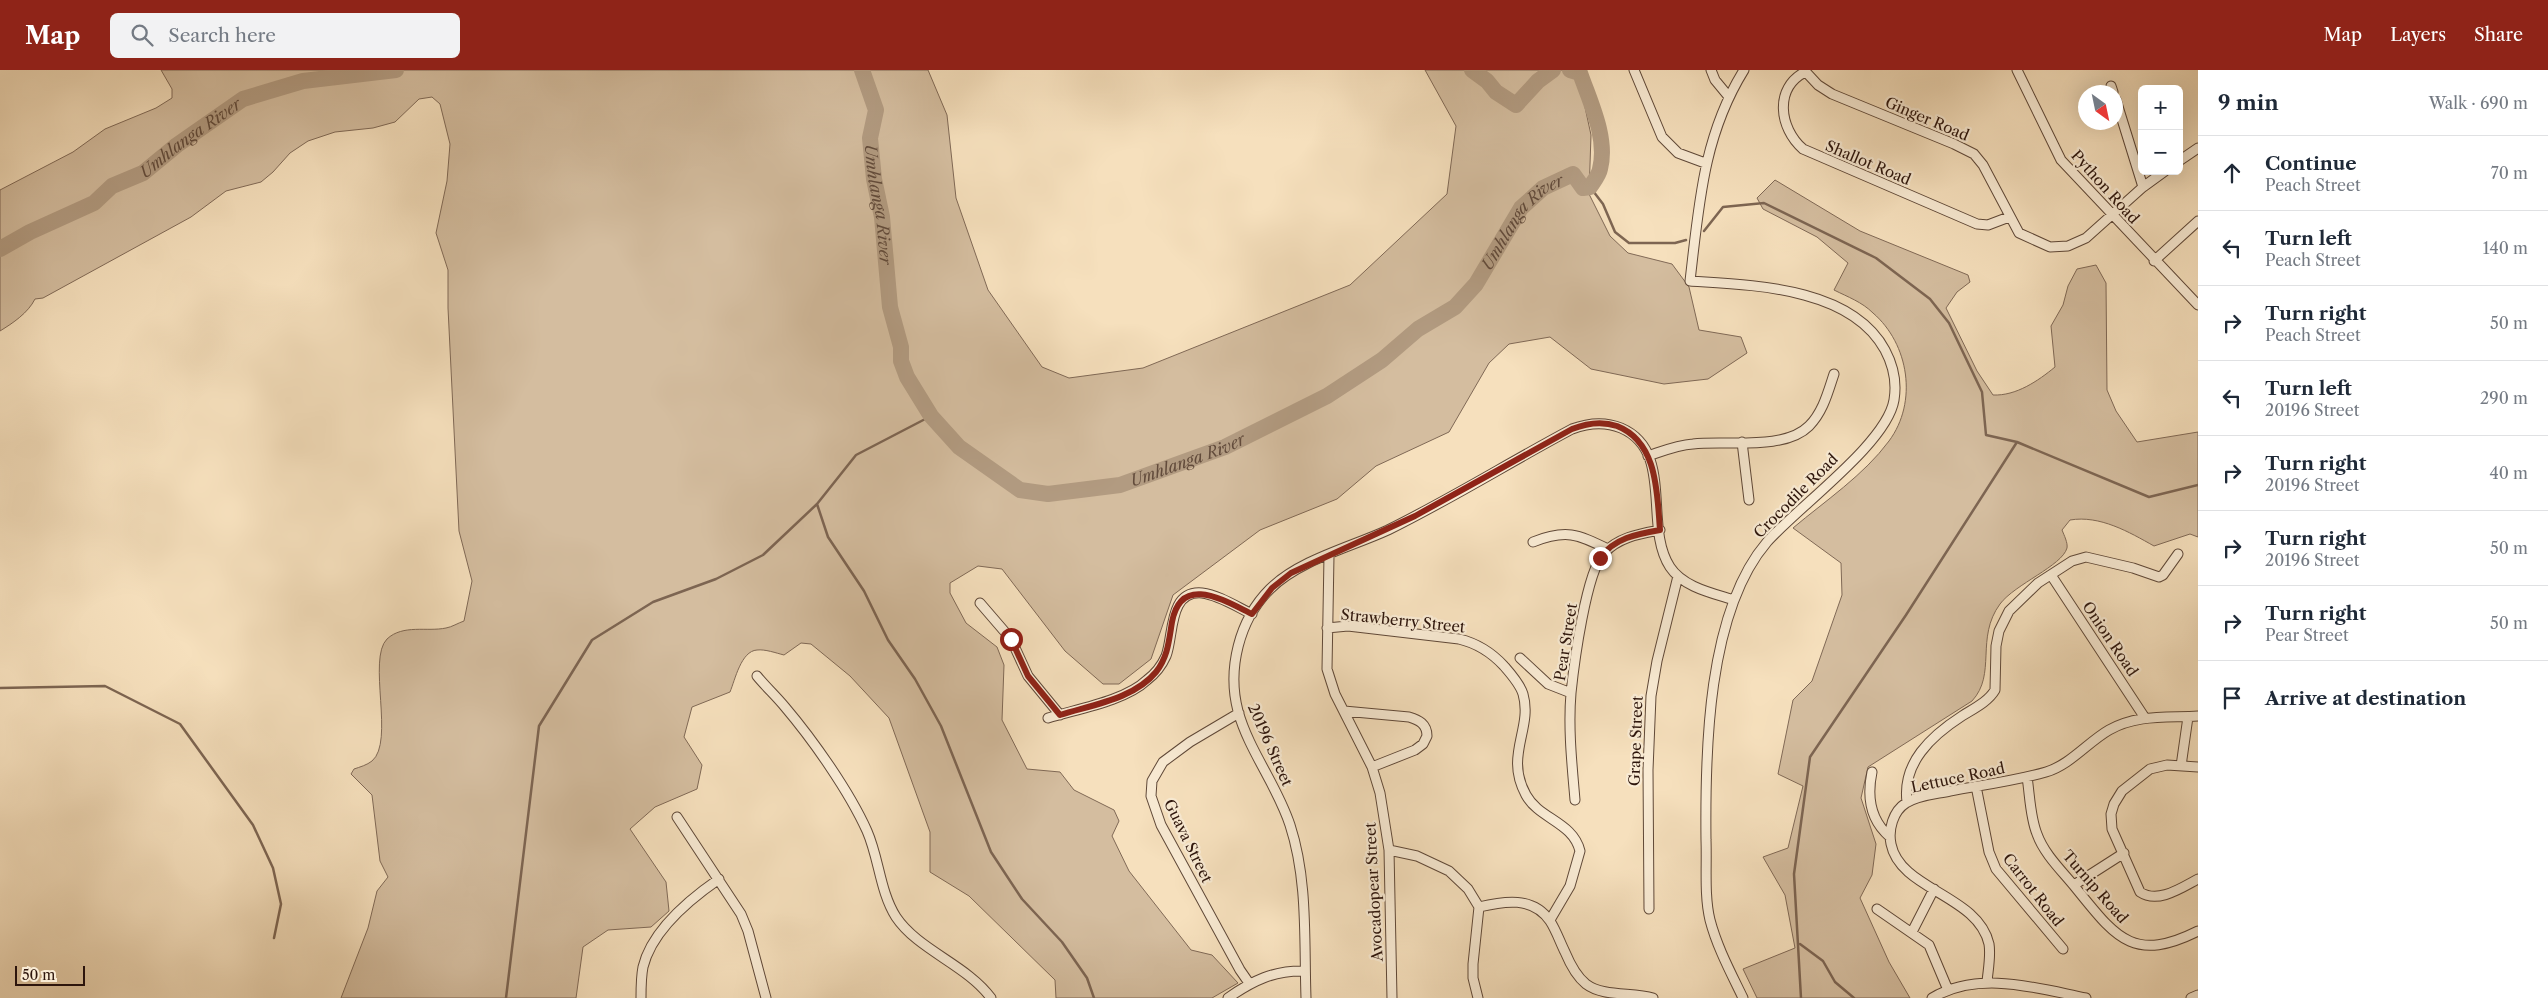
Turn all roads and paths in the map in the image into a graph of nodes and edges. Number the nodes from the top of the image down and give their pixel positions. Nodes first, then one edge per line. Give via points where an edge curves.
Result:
1 (1634, 70) edge
2 (1711, 70) edge
3 (1744, 70) edge
4 (2018, 70) edge
5 (1805, 71) edge
6 (1729, 97) junction
7 (2123, 123) edge
8 (2198, 148) edge
9 (2183, 158) edge
10 (1706, 163) junction
11 (2160, 175) edge
12 (2143, 187) junction
13 (2111, 216) junction
14 (2009, 217) junction
15 (2198, 221) edge
16 (2154, 261) junction
17 (2198, 305) edge
18 (1834, 374) dead end
19 (1742, 442) junction
20 (1648, 456) junction
21 (1749, 500) dead end
22 (1660, 530) junction
23 (1533, 542) dead end
24 (1608, 549) junction
25 (2178, 554) dead end
26 (1329, 556) junction
27 (1678, 576) junction
28 (2051, 576) junction
29 (1734, 600) junction
30 (980, 603) dead end
31 (1252, 614) junction
32 (1327, 628) junction
33 (1520, 658) dead end
34 (757, 676) dead end
35 (1571, 693) junction
36 (1344, 711) junction
37 (1239, 713) junction
38 (1060, 715) junction
39 (2198, 716) edge
40 (2188, 717) junction
41 (1048, 718) dead end
42 (2145, 718) junction
43 (2180, 766) junction
44 (1372, 767) junction
45 (2198, 767) edge
46 (1872, 772) dead end
47 (2027, 778) junction
48 (1976, 786) junction
49 (1576, 800) dead end
50 (1907, 802) junction
51 (677, 817) dead end
52 (1890, 837) junction
53 (1388, 850) junction
54 (2124, 853) junction
55 (719, 879) junction
56 (2198, 880) edge
57 (2074, 885) junction
58 (1934, 889) junction
59 (1480, 907) junction
60 (1649, 909) dead end
61 (1877, 910) dead end
62 (1550, 920) junction
63 (2198, 931) edge
64 (1912, 932) junction
65 (2063, 949) dead end
66 (1305, 971) junction
67 (1987, 982) junction
68 (1250, 983) junction
69 (1948, 990) junction
70 (2198, 995) edge
71 (641, 998) edge
72 (766, 998) edge
73 (991, 998) edge
74 (1228, 998) edge
75 (1306, 998) edge
76 (1392, 998) edge
77 (1478, 998) edge
78 (1653, 998) edge
79 (1743, 998) edge
80 (1932, 998) edge
81 (2086, 998) edge
82 (2191, 998) edge

1 - 10 street via 1662,137 1678,153
2 - 6 street
3 - 6 street
4 - 13 street, Python Road via 2060,160
5 - 14 street, Ginger Road via 1832,94 1974,154 1983,165
5 - 14 street, Shallot Road via 1789,84 1783,115 1791,135 1803,149 1977,224 1988,225
6 - 10 street
7 - 12 street
8 - 9 street
10 - 29 street, Crocodile Road via 1690,280 1796,293 1845,310 1868,326 1880,341 1894,376 1894,400 1879,433 1766,544
11 - 12 street, Ginger Road
12 - 13 street, Ginger Road
13 - 14 street, Ginger Road via 2079,242 2050,247 2019,233
13 - 16 street, Python Road
15 - 16 street
16 - 17 street, Python Road
18 - 19 street via 1826,400 1808,427 1781,440
19 - 20 street via 1678,446
19 - 21 street
20 - 22 street, 20196 Street
20 - 26 street, 20196 Street via 1638,440 1624,429 1607,424 1581,426 1415,516
22 - 24 street, Pear Street via 1633,535
22 - 27 street, 20196 Street via 1667,562
23 - 24 street via 1550,535 1571,534
24 - 35 street, Pear Street via 1596,565 1588,590
25 - 28 street via 2159,576 2086,557 2072,561
26 - 31 street, 20196 Street via 1281,580
26 - 32 street, Avocadopear Street
27 - 29 street, 20196 Street via 1696,587
27 - 60 street, Grape Street via 1651,696
28 - 42 street, Onion Road
28 - 50 street via 2026,593 2009,611 1997,638 1996,685 1992,696 1946,727 1920,752 1906,783
29 - 79 street, Crocodile Road via 1714,685 1707,740 1707,902 1714,932
30 - 38 street via 1011,639 1028,676
31 - 37 street, 20196 Street via 1236,657 1234,686
31 - 38 street via 1210,595 1190,595 1175,612 1166,656 1149,679 1131,692
32 - 36 street, Avocadopear Street via 1329,676
32 - 62 street, Strawberry Street via 1348,626 1459,639 1492,655 1511,674 1520,686 1524,702 1517,758 1521,783 1531,803 1564,826 1580,851 1570,886
33 - 35 street via 1548,684
34 - 73 street via 803,731 859,816 898,920 981,986
35 - 49 street, Pear Street
36 - 44 street, Avocadopear Street
36 - 44 street via 1410,717 1418,719 1425,727 1427,736 1420,747
37 - 66 street, 20196 Street via 1280,800 1295,844 1302,878
37 - 68 street, Guava Street via 1163,762 1152,781 1151,796 1168,838
38 - 41 street
39 - 40 street, Lettuce Road
40 - 42 street, Lettuce Road
40 - 43 street
42 - 47 street, Lettuce Road via 2115,727 2055,769
43 - 45 street
43 - 54 street via 2150,769 2122,791 2110,814 2112,829
44 - 53 street, Avocadopear Street via 1380,793
46 - 52 street via 1869,785 1871,806 1879,825
47 - 48 street, Lettuce Road
47 - 57 street, Turnip Road via 2039,840
48 - 50 street, Lettuce Road
48 - 65 street, Carrot Road via 1988,852 1996,869
50 - 52 street, Lettuce Road via 1894,818
51 - 55 street
52 - 58 street via 1892,850 1900,864
53 - 59 street via 1416,856 1449,870 1464,884
53 - 76 street, Avocadopear Street
54 - 56 street via 2138,887 2145,895 2162,895
54 - 57 street
55 - 71 street via 676,915 652,946 644,966
55 - 72 street via 748,931
57 - 63 street, Turnip Road via 2101,918 2128,942 2147,946 2164,944
58 - 64 street
58 - 67 street via 1973,917 1985,935 1989,947
59 - 62 street via 1518,901 1536,908
59 - 77 street via 1473,964
61 - 64 street
62 - 78 street via 1574,969 1587,985 1599,990
64 - 69 street via 1932,949
66 - 68 street via 1276,973
66 - 75 street, 20196 Street
67 - 69 street
67 - 81 street
68 - 74 street
69 - 80 street
70 - 82 street

